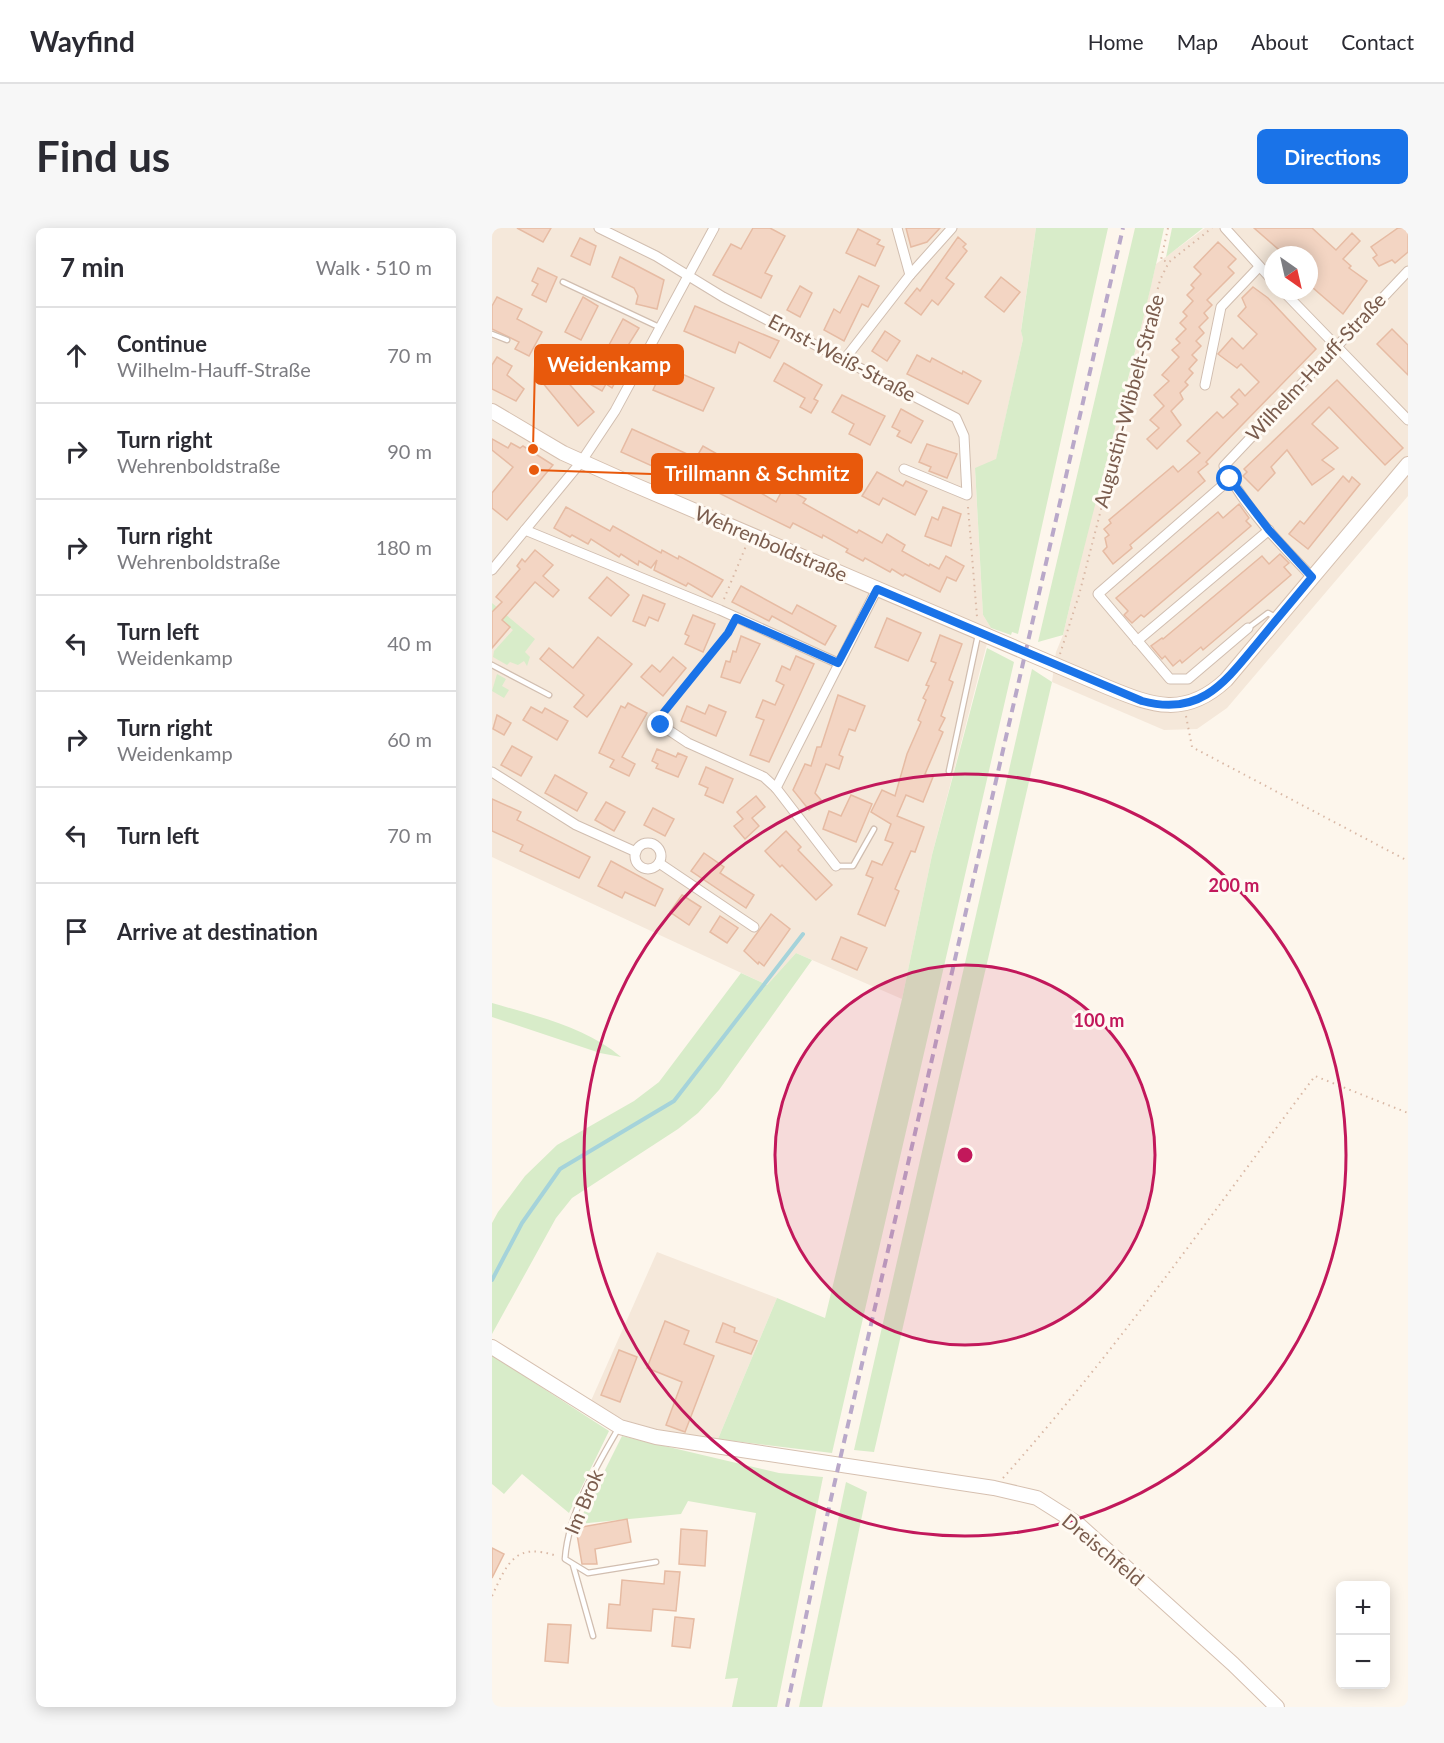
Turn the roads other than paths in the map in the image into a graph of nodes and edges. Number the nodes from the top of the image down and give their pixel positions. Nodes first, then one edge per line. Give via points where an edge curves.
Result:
1 (598, 228) edge
2 (714, 228) edge
3 (897, 228) edge
4 (952, 228) edge
5 (1225, 228) edge
6 (1259, 267) junction
7 (1408, 271) edge
8 (1264, 272) edge
9 (688, 275) junction
10 (910, 275) junction
11 (563, 282) dead end
12 (1292, 300) edge
13 (661, 328) junction
14 (492, 334) edge
15 (507, 340) dead end
16 (1338, 345) junction
17 (844, 360) junction
18 (1205, 385) dead end
19 (492, 411) edge
20 (1408, 420) edge
21 (581, 462) junction
22 (1408, 464) edge
23 (904, 469) dead end
24 (1230, 479) junction
25 (525, 530) junction
26 (1269, 530) junction
27 (492, 570) edge
28 (1312, 577) junction
29 (877, 589) junction
30 (1278, 619) junction
31 (1248, 628) joint
32 (978, 632) junction
33 (1137, 641) junction
34 (838, 663) junction
35 (492, 665) edge
36 (549, 695) dead end
37 (661, 725) road end
38 (949, 771) dead end
39 (492, 772) edge
40 (776, 788) junction
41 (874, 829) dead end
42 (636, 852) junction
43 (659, 863) junction
44 (836, 866) joint
45 (754, 927) dead end
46 (492, 1347) edge
47 (620, 1427) junction
48 (656, 1562) dead end
49 (573, 1565) junction
50 (592, 1636) dead end
51 (1277, 1707) edge

1 - 9 street, Ernst-Weiß-Straße
2 - 9 street
3 - 10 street
4 - 10 street
5 - 6 street
6 - 8 street
6 - 18 street via 1221,307
7 - 16 street, Wilhelm-Hauff-Straße
9 - 13 street
9 - 17 street, Ernst-Weiß-Straße
10 - 17 street
11 - 13 lane
12 - 16 street
13 - 21 street via 615,411
14 - 15 lane
16 - 20 street
16 - 24 street, Wilhelm-Hauff-Straße via 1224,466
17 - 23 street, Ernst-Weiß-Straße via 956,418 964,436 967,495
19 - 21 street, Wehrenboldstraße
21 - 25 street
21 - 29 street, Wehrenboldstraße
22 - 28 street, Wehrenboldstraße
24 - 26 street
24 - 33 street via 1098,594
25 - 27 street
25 - 34 street
26 - 28 street
26 - 33 street
28 - 30 street, Wehrenboldstraße
29 - 32 street, Wehrenboldstraße
29 - 34 street
30 - 31 lane via 1268,613
30 - 32 street, Wehrenboldstraße via 1217,688 1186,704 1173,706 1142,701
31 - 33 street via 1188,679 1170,679
32 - 38 lane
34 - 40 street
35 - 36 lane
37 - 40 street via 688,743 764,777
39 - 42 street via 576,825
40 - 44 street
41 - 44 lane via 853,866
42 - 43 street via 636,861 642,867 652,868
42 - 43 street via 643,843 654,843 661,852
43 - 45 street
46 - 47 street
47 - 49 lane, Im Brok via 575,1515 565,1558
47 - 51 street, Dreischfeld via 656,1437 994,1488 1037,1498 1078,1524
48 - 49 lane, Im Brok via 588,1573
49 - 50 lane

